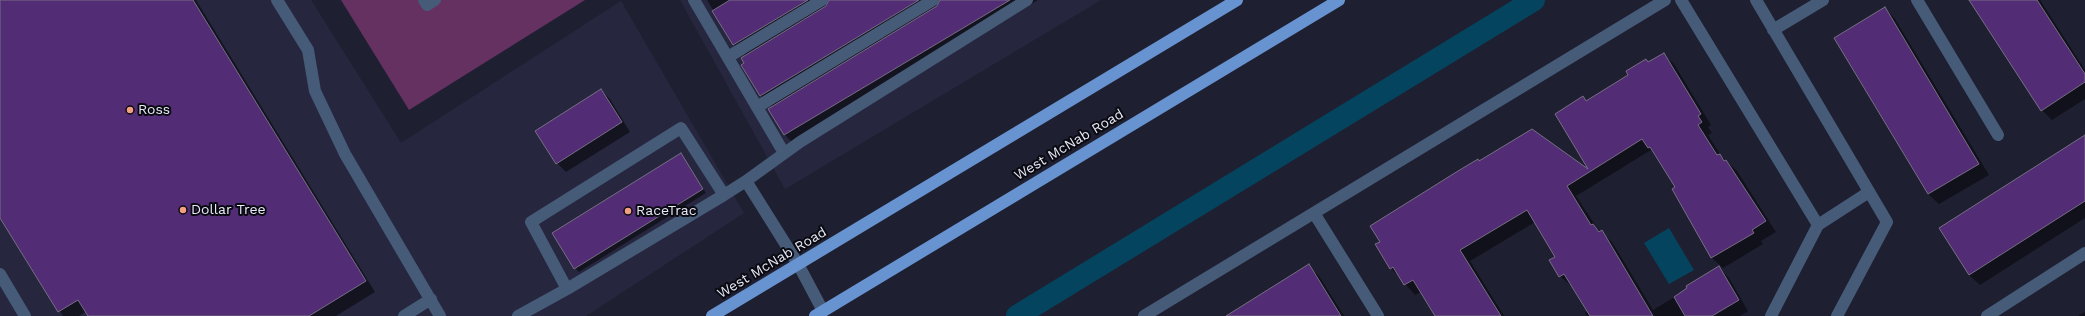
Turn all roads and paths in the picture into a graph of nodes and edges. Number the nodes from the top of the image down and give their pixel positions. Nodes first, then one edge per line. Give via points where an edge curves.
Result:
1 (277, 0) edge
2 (424, 0) edge
3 (434, 0) edge
4 (694, 0) edge
5 (822, 0) edge
6 (933, 0) edge
7 (1027, 0) edge
8 (1237, 0) edge
9 (1339, 0) edge
10 (1665, 0) edge
11 (1681, 0) edge
12 (1756, 0) edge
13 (1822, 0) edge
14 (1916, 0) edge
15 (1773, 30) junction
16 (728, 57) junction
17 (757, 107) junction
18 (1998, 135) dead end
19 (784, 153) junction
20 (746, 181) junction
21 (1869, 192) junction
22 (724, 195) junction
23 (1314, 213) junction
24 (1818, 225) junction
25 (2085, 253) edge
26 (798, 264) junction
27 (0, 274) edge
28 (567, 289) junction
29 (431, 299) junction
30 (819, 313) edge
31 (26, 316) edge
32 (404, 316) edge
33 (440, 316) edge
34 (518, 316) edge
35 (712, 316) edge
36 (1144, 316) edge
37 (1378, 316) edge
38 (1771, 316) edge
39 (1836, 316) edge
40 (1987, 316) edge

1 - 29 lane via 308,50 315,91 345,154
2 - 3 lane via 427,5
4 - 16 lane
5 - 16 lane
6 - 17 lane
7 - 19 lane
8 - 26 main road, West McNab Road
9 - 30 main road, West McNab Road
10 - 23 lane
11 - 24 lane
12 - 15 lane
13 - 15 lane
14 - 18 lane
15 - 21 lane
16 - 17 lane
17 - 19 lane
19 - 20 lane
20 - 22 lane
20 - 26 lane
21 - 24 lane
21 - 39 lane via 1887,222
22 - 28 lane
22 - 28 lane via 681,128 531,222
23 - 36 lane
23 - 37 lane
24 - 38 lane
25 - 40 lane
26 - 30 lane
26 - 35 main road, West McNab Road
27 - 31 lane
28 - 34 lane
29 - 32 lane
29 - 33 lane

